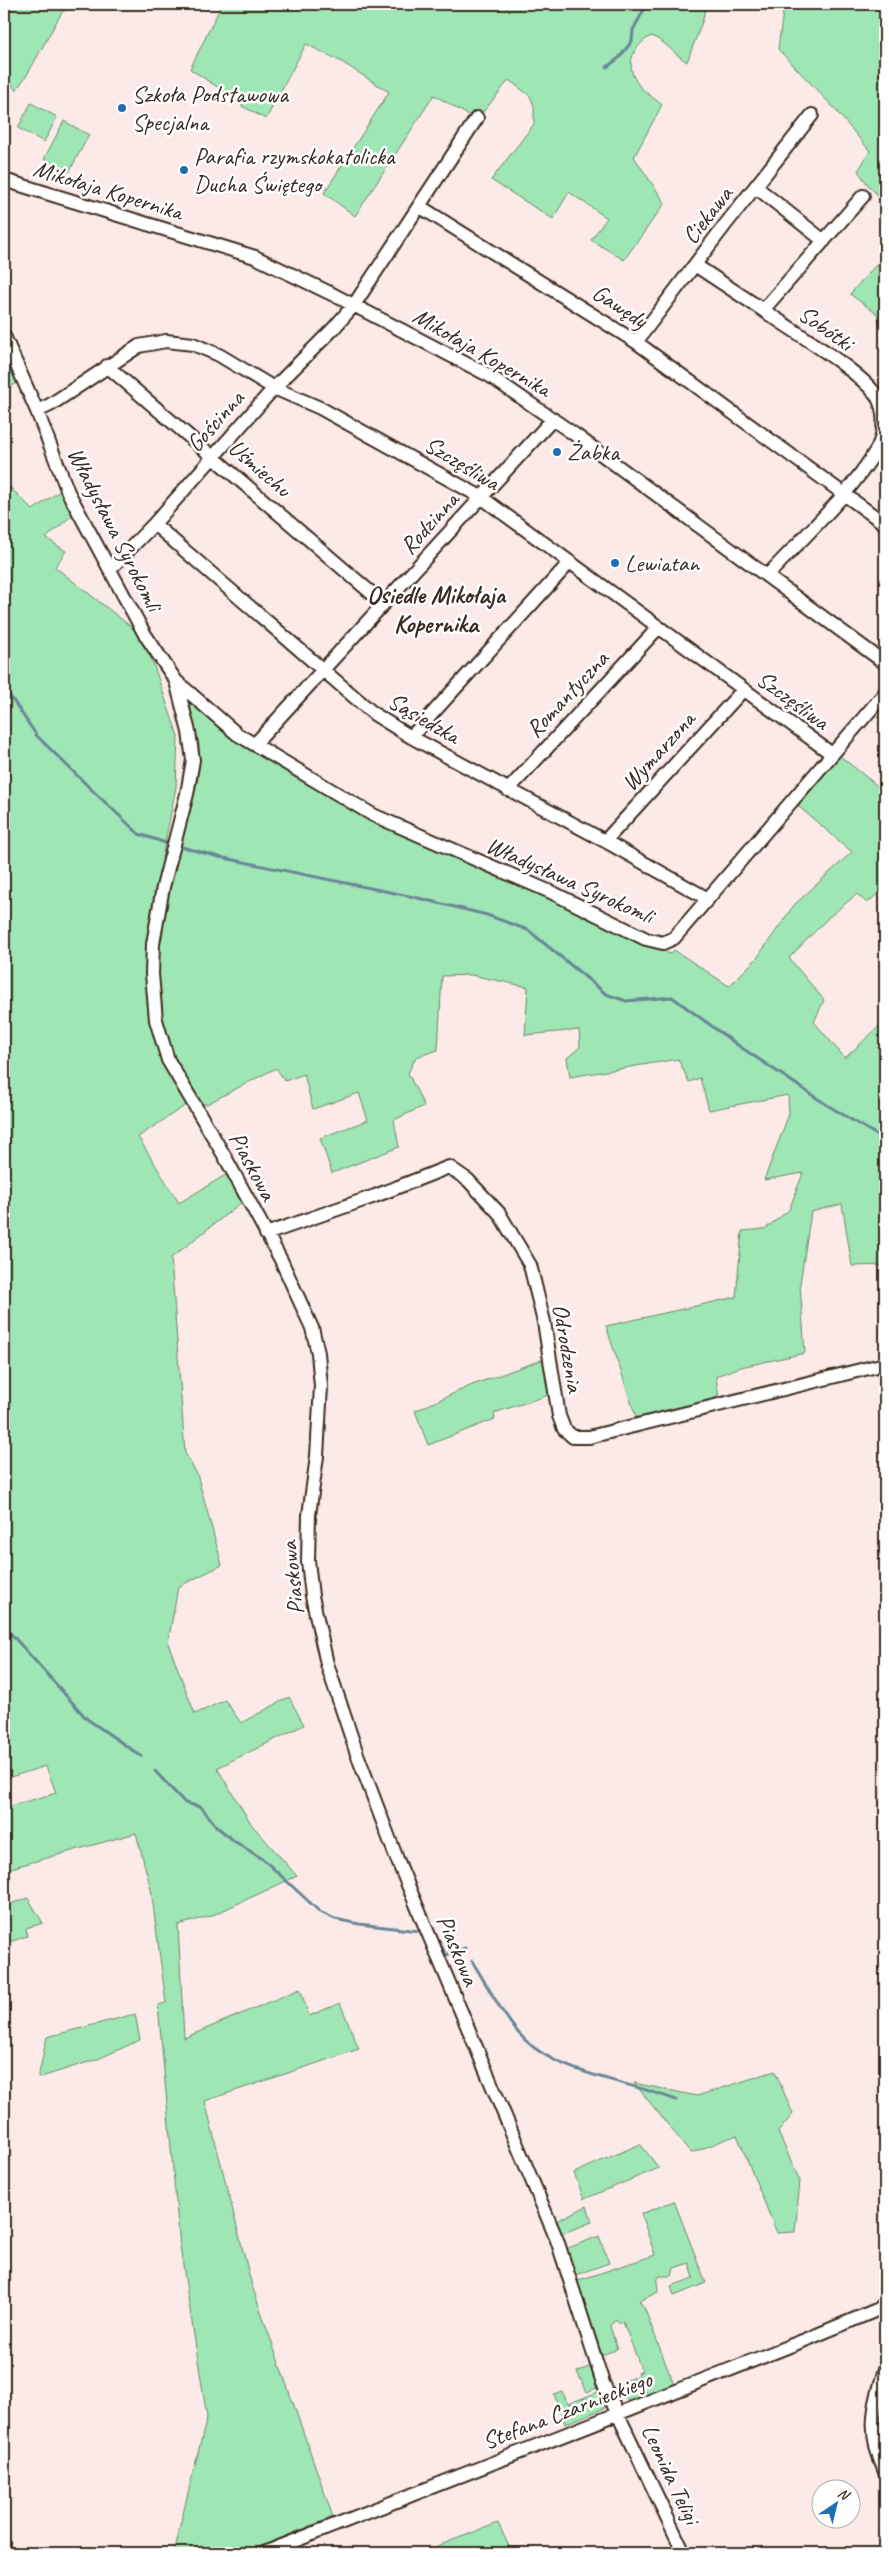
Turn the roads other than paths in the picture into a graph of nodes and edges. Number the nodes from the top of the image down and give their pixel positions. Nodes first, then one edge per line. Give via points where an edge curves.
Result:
1 (812, 115) dead end
2 (478, 118) dead end
3 (4, 180) edge
4 (756, 187) junction
5 (864, 196) dead end
6 (420, 206) junction
7 (824, 241) junction
8 (695, 265) junction
9 (354, 305) junction
10 (763, 310) junction
11 (4, 336) edge
12 (636, 342) junction
13 (107, 366) junction
14 (274, 388) junction
15 (37, 411) junction
16 (553, 419) junction
17 (213, 455) junction
18 (843, 494) junction
19 (481, 497) junction
20 (154, 524) junction
21 (885, 524) edge
22 (570, 562) junction
23 (111, 568) junction
24 (767, 576) junction
25 (383, 603) junction
26 (658, 628) junction
27 (885, 663) edge
28 (321, 671) junction
29 (176, 681) junction
30 (743, 690) junction
31 (885, 694) edge
32 (188, 727) joint
33 (411, 737) junction
34 (255, 744) junction
35 (832, 754) junction
36 (508, 790) junction
37 (605, 840) junction
38 (708, 899) junction
39 (266, 1234) junction
40 (885, 1364) edge
41 (883, 2310) edge
42 (885, 2369) edge
43 (618, 2413) junction
44 (885, 2472) edge
45 (264, 2553) edge
46 (684, 2553) edge

1 - 4 street, Ciekawa
2 - 6 street
3 - 9 street, Mikołaja Kopernika via 255,257
4 - 7 street
4 - 8 street, Ciekawa
5 - 7 street, Sobótki
6 - 9 street
6 - 12 street, Gawędy
7 - 10 street, Sobótki
8 - 10 street
8 - 12 street, Ciekawa
9 - 14 street, Gościnna
9 - 16 street, Mikołaja Kopernika via 490,376
10 - 18 street, Sobótki via 863,381 877,396 883,410 883,430 878,448
11 - 15 street, Władysława Syrokomli
12 - 18 street, Gawędy
13 - 14 street, Szczęśliwa via 139,346 166,341 193,344 219,354
13 - 15 street, Szczęśliwa
13 - 17 street, Uśmiechu
14 - 17 street, Gościnna
14 - 19 street, Szczęśliwa via 320,408
15 - 23 street, Władysława Syrokomli via 68,492
16 - 19 street, Rodzinna
16 - 24 street, Mikołaja Kopernika
17 - 20 street, Gościnna
17 - 25 street, Uśmiechu
18 - 21 street, Gawędy
18 - 24 street, Sobótki
19 - 22 street, Szczęśliwa
19 - 25 street, Rodzinna
20 - 23 street, Gościnna
20 - 28 street, Sąsiedzka
22 - 26 street, Szczęśliwa
22 - 33 street
23 - 29 street, Władysława Syrokomli via 144,633
24 - 27 street, Mikołaja Kopernika
25 - 28 street, Rodzinna
26 - 30 street, Szczęśliwa
26 - 36 street, Romantyczna
28 - 33 street, Sąsiedzka via 374,714
28 - 34 street, Rodzinna
29 - 32 street, Władysława Syrokomli
29 - 34 street, Władysława Syrokomli via 237,734
30 - 35 street, Szczęśliwa
30 - 37 street, Wymarzona
31 - 35 street, Władysława Syrokomli
32 - 39 street, Piaskowa via 193,760 191,775 163,887 153,944 156,1020 168,1060
33 - 36 street, Sąsiedzka
34 - 38 street, Władysława Syrokomli via 373,814 554,893 646,939 663,943 674,938
35 - 38 street, Władysława Syrokomli
36 - 37 street, Sąsiedzka
37 - 38 street, Sąsiedzka
39 - 40 street, Odrodzenia via 448,1167 468,1180 499,1214 530,1264 544,1322 559,1416 573,1437 589,1437
39 - 43 street, Piaskowa via 299,1295 318,1353 320,1421 309,1515 308,1554 312,1596 327,1664 397,1859 557,2240 603,2383
41 - 43 street, Stefana Czarnieckiego
42 - 44 street via 873,2415 873,2440
43 - 45 street, Stefana Czarnieckiego
43 - 46 street, Leonida Teligi

